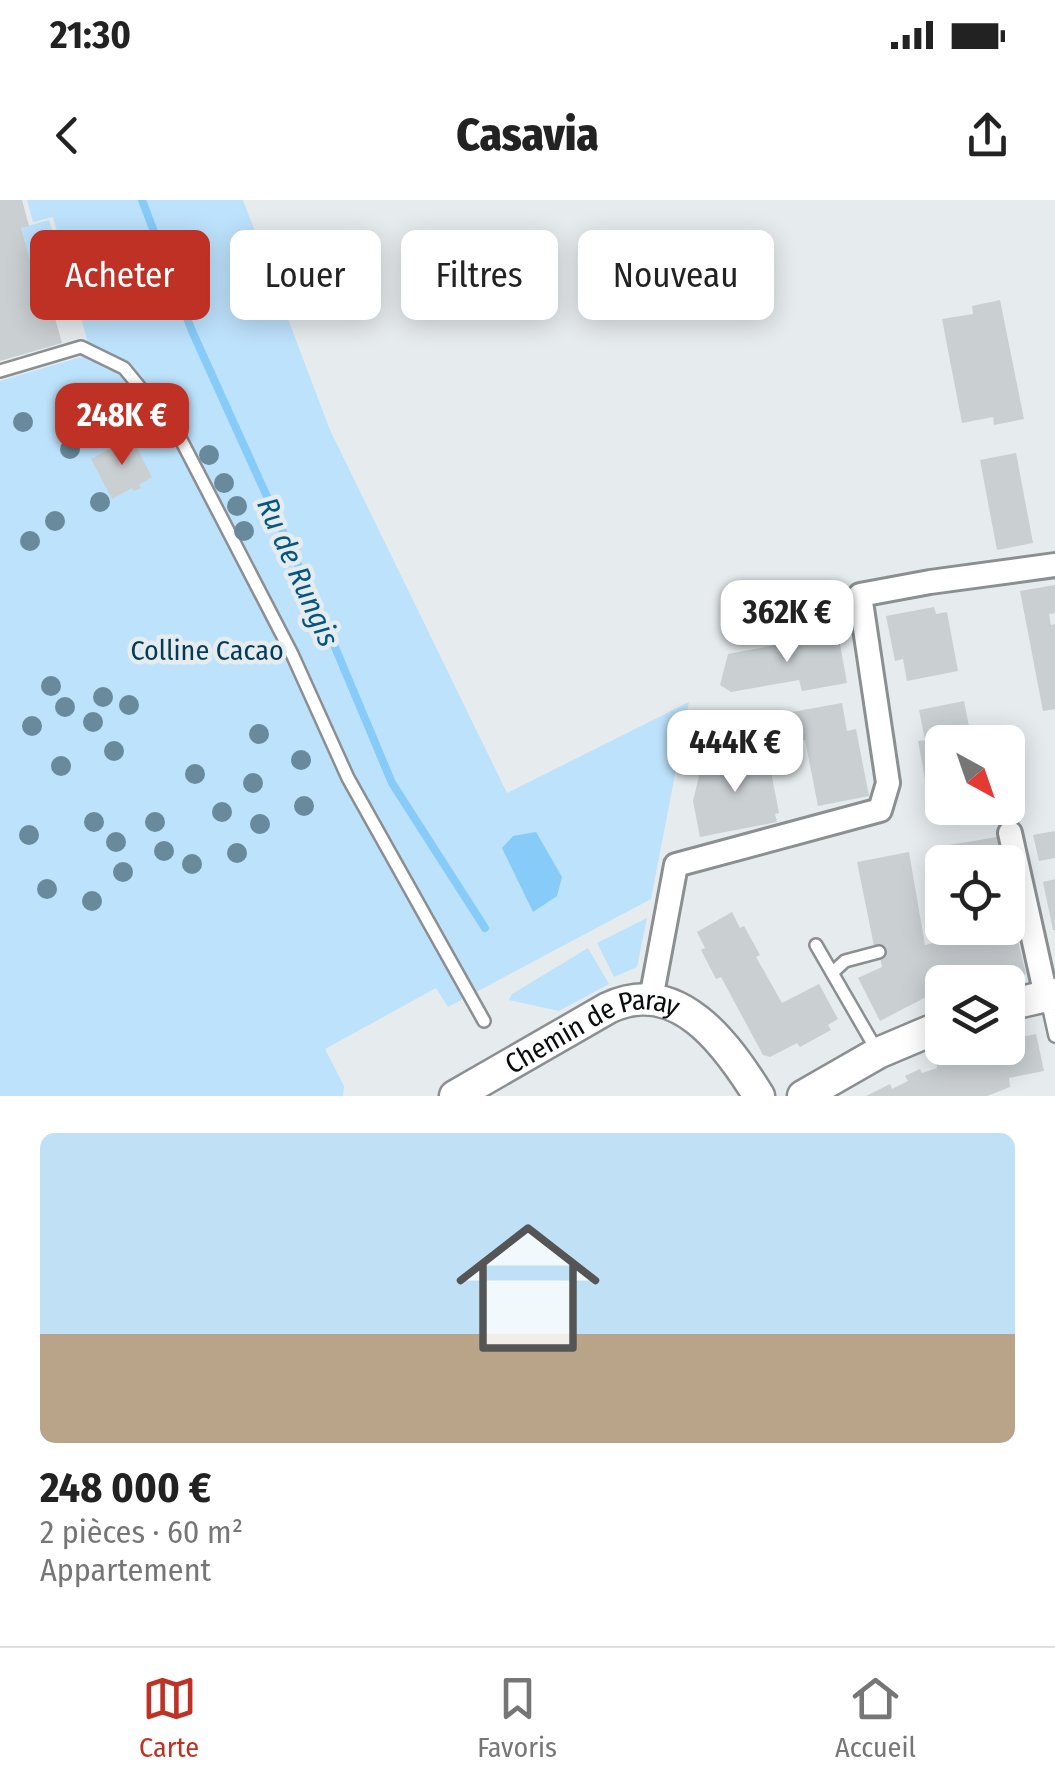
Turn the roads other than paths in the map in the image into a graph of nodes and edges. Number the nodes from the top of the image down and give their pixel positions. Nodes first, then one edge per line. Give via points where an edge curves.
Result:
1 (0, 370) edge
2 (1055, 566) edge
3 (1010, 832) dead end
4 (816, 944) dead end
5 (879, 952) dead end
6 (832, 973) junction
7 (1051, 995) edge
8 (652, 999) junction
9 (1025, 1001) edge
10 (484, 1021) dead end
11 (925, 1033) edge
12 (1055, 1036) edge
13 (878, 1053) junction
14 (454, 1096) edge
15 (760, 1096) edge
16 (803, 1096) edge

1 - 10 lane via 81,348 124,368 178,434 348,778
2 - 8 street via 860,595 888,783 880,810 676,865
3 - 7 street
4 - 6 lane
5 - 6 lane via 846,961
6 - 13 lane
7 - 9 street
7 - 12 lane
8 - 14 street, Chemin de Paray via 608,1008
8 - 15 street, Chemin de Paray via 688,1012
11 - 13 street
13 - 16 street

